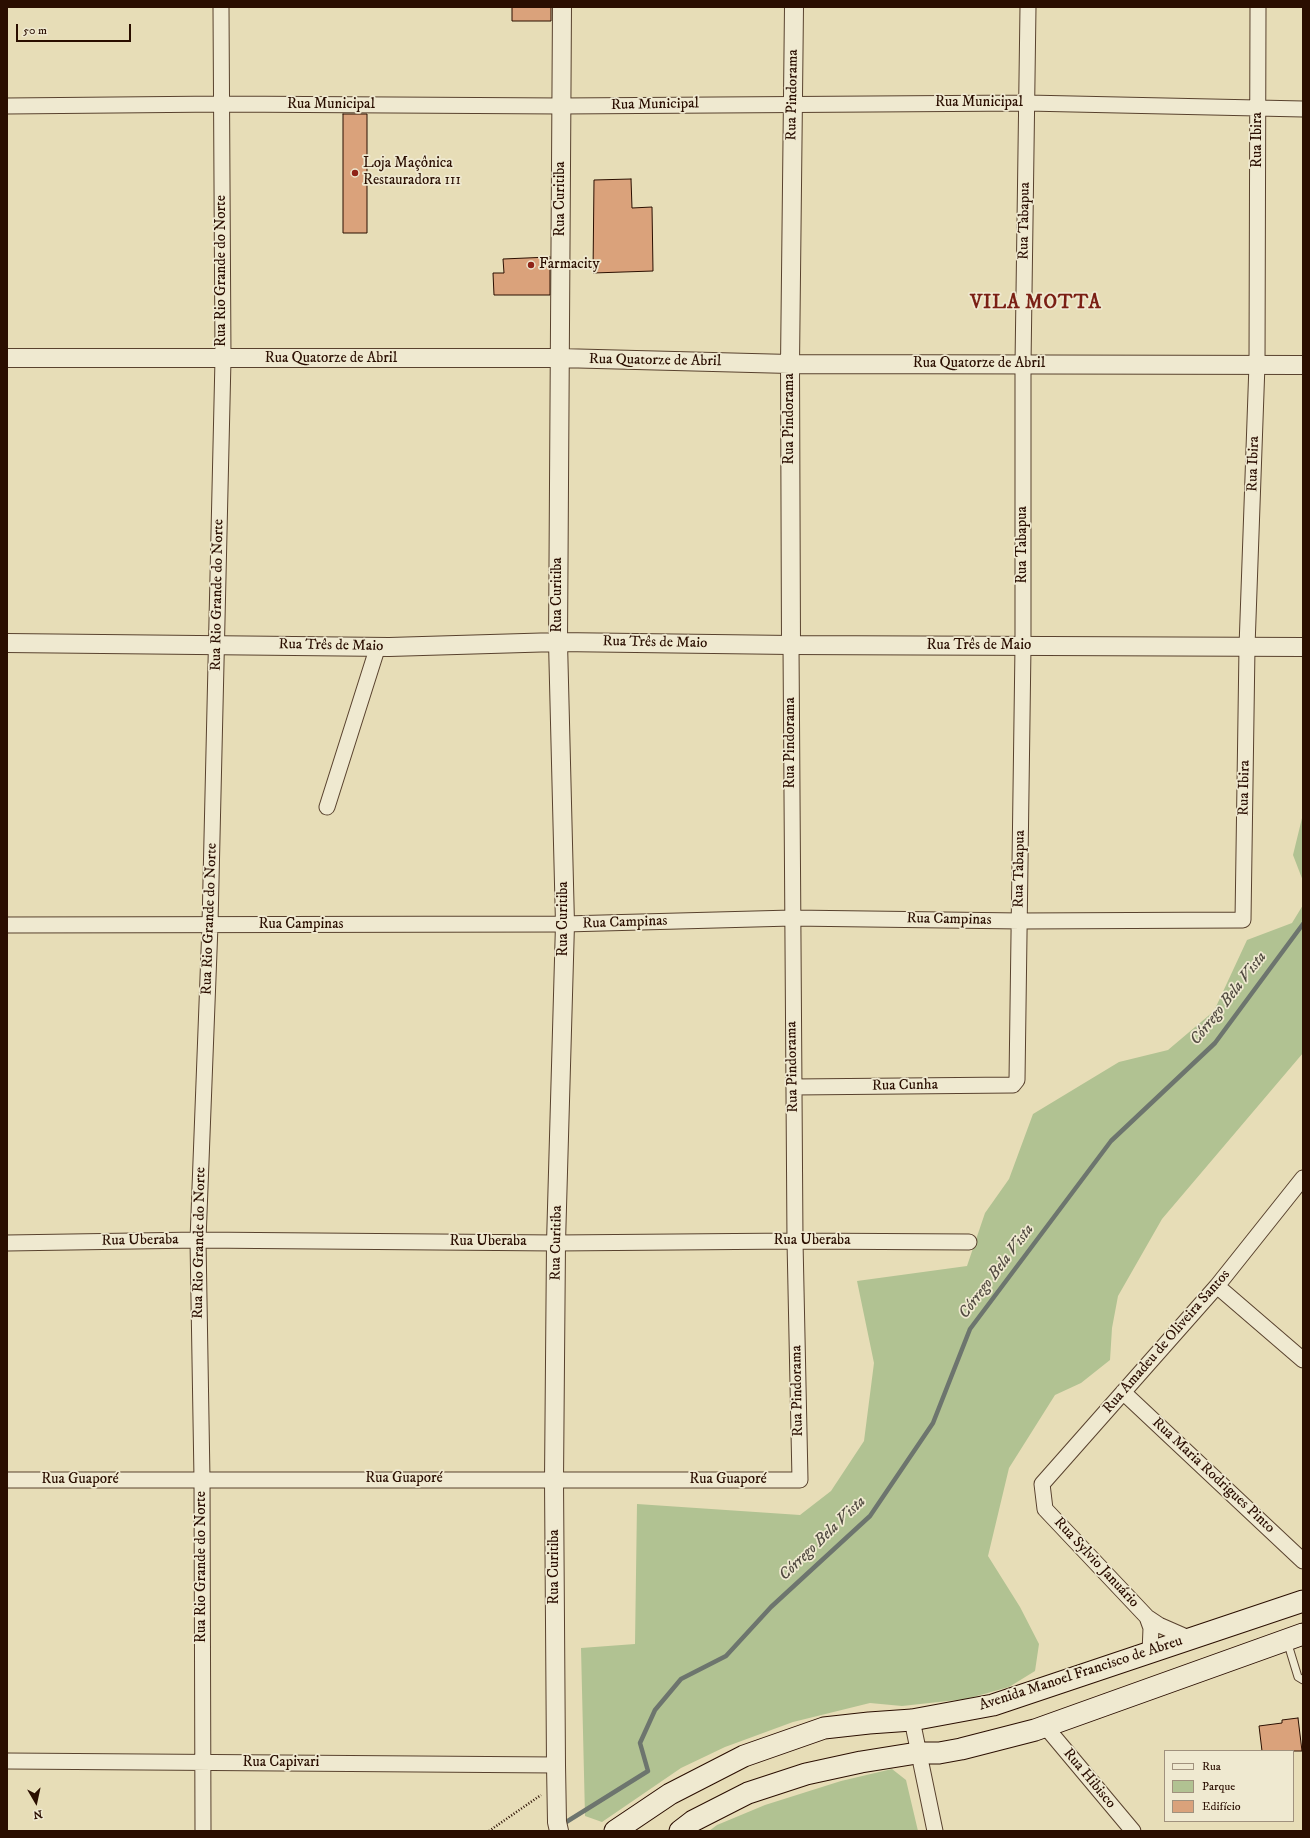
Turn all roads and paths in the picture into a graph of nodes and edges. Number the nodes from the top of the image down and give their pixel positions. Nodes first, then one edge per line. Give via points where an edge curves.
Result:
1 (221, 7) edge
2 (562, 7) edge
3 (794, 7) edge
4 (1028, 7) edge
5 (1258, 7) edge
6 (1027, 103) junction
7 (222, 104) junction
8 (793, 104) junction
9 (7, 106) edge
10 (561, 106) junction
11 (1258, 108) junction
12 (1303, 109) edge
13 (7, 358) edge
14 (560, 358) junction
15 (223, 359) junction
16 (790, 364) junction
17 (1023, 364) junction
18 (1257, 364) junction
19 (1303, 365) edge
20 (558, 642) junction
21 (7, 643) edge
22 (216, 645) junction
23 (791, 645) junction
24 (378, 646) junction
25 (1023, 646) junction
26 (1247, 647) junction
27 (1303, 647) edge
28 (327, 807) dead end
29 (792, 918) junction
30 (1243, 920) joint
31 (1020, 921) junction
32 (565, 924) junction
33 (7, 925) edge
34 (210, 925) junction
35 (1016, 1083) joint
36 (794, 1087) junction
37 (1303, 1178) edge
38 (198, 1240) junction
39 (795, 1241) junction
40 (969, 1242) dead end
41 (7, 1243) edge
42 (556, 1243) junction
43 (1217, 1286) junction
44 (1303, 1360) edge
45 (1123, 1392) junction
46 (202, 1479) junction
47 (7, 1480) edge
48 (554, 1480) junction
49 (800, 1480) joint
50 (1045, 1509) joint
51 (1303, 1561) edge
52 (1303, 1601) edge
53 (1147, 1617) junction
54 (1295, 1637) edge
55 (1191, 1640) junction
56 (1150, 1653) junction
57 (1303, 1680) edge
58 (912, 1720) junction
59 (1044, 1726) junction
60 (917, 1753) junction
61 (7, 1761) edge
62 (203, 1762) junction
63 (556, 1765) junction
64 (556, 1784) junction
65 (203, 1831) edge
66 (489, 1831) edge
67 (559, 1831) edge
68 (615, 1831) edge
69 (680, 1831) edge
70 (935, 1831) edge
71 (1133, 1831) edge

1 - 7 street, Rua Rio Grande do Norte
2 - 10 street, Rua Curitiba
3 - 8 street, Rua Pindorama
4 - 6 street, Rua Tabapua
5 - 11 street, Rua Ibira
6 - 8 street, Rua Municipal
6 - 11 street, Rua Municipal
6 - 17 street, Rua Tabapua
7 - 9 street, Rua Municipal
7 - 10 street, Rua Municipal
7 - 15 street, Rua Rio Grande do Norte
8 - 10 street, Rua Municipal
8 - 16 street, Rua Pindorama
10 - 14 street, Rua Curitiba
11 - 12 street, Rua Municipal
11 - 18 street, Rua Ibira
13 - 15 street, Rua Quatorze de Abril
14 - 15 street, Rua Quatorze de Abril
14 - 16 street, Rua Quatorze de Abril
14 - 20 street, Rua Curitiba
15 - 22 street, Rua Rio Grande do Norte
16 - 17 street, Rua Quatorze de Abril
16 - 23 street, Rua Pindorama
17 - 18 street, Rua Quatorze de Abril
17 - 25 street, Rua Tabapua
18 - 19 street, Rua Quatorze de Abril
18 - 26 street, Rua Ibira
20 - 23 street, Rua Três de Maio
20 - 24 street, Rua Três de Maio
20 - 32 street, Rua Curitiba
21 - 22 street, Rua Três de Maio
22 - 24 street, Rua Três de Maio
22 - 34 street, Rua Rio Grande do Norte
23 - 25 street, Rua Três de Maio
23 - 29 street, Rua Pindorama
24 - 28 street
25 - 26 street, Rua Três de Maio
25 - 31 street, Rua Tabapua
26 - 27 street, Rua Três de Maio
26 - 30 street, Rua Ibira
29 - 31 street, Rua Campinas
29 - 32 street, Rua Campinas
29 - 36 street, Rua Pindorama
30 - 31 street, Rua Campinas
31 - 35 street, Rua Tabapua
32 - 34 street, Rua Campinas
32 - 42 street, Rua Curitiba
33 - 34 street, Rua Campinas
34 - 38 street, Rua Rio Grande do Norte
35 - 36 street, Rua Cunha
36 - 39 street, Rua Pindorama
37 - 43 street, Rua Amadeu de Oliveira Santos
38 - 41 street, Rua Uberaba
38 - 42 street, Rua Uberaba
38 - 46 street, Rua Rio Grande do Norte
39 - 40 street, Rua Uberaba
39 - 42 street, Rua Uberaba
39 - 49 street, Rua Pindorama
42 - 48 street, Rua Curitiba
43 - 44 street
43 - 45 street, Rua Amadeu de Oliveira Santos
45 - 50 street, Rua Amadeu de Oliveira Santos via 1042,1484
45 - 51 street, Rua Maria Rodrigues Pinto
46 - 47 street, Rua Guaporé
46 - 48 street, Rua Guaporé
46 - 62 street, Rua Rio Grande do Norte
48 - 49 street, Rua Guaporé
48 - 63 street, Rua Curitiba
50 - 53 street, Rua Sylvio Januário
52 - 55 main road, Avenida Manoel Francisco de Abreu
53 - 55 street, Rua Sylvio Januário
53 - 56 street, Rua Sylvio Januário via 1151,1628
54 - 57 lane via 1298,1678
54 - 59 main road
55 - 56 main road, Avenida Manoel Francisco de Abreu
56 - 58 main road, Avenida Manoel Francisco de Abreu via 994,1705
58 - 60 street
58 - 68 main road, Avenida Manoel Francisco de Abreu via 824,1728 744,1756 670,1794
59 - 60 main road via 961,1749
59 - 71 street, Rua Hibisco
60 - 69 main road via 806,1774 748,1793 693,1821
60 - 70 street
61 - 62 street, Rua Capivari
62 - 63 street, Rua Capivari
62 - 65 street, Rua Rio Grande do Norte
63 - 64 street, Rua Curitiba
64 - 66 path
64 - 67 street, Rua Curitiba

